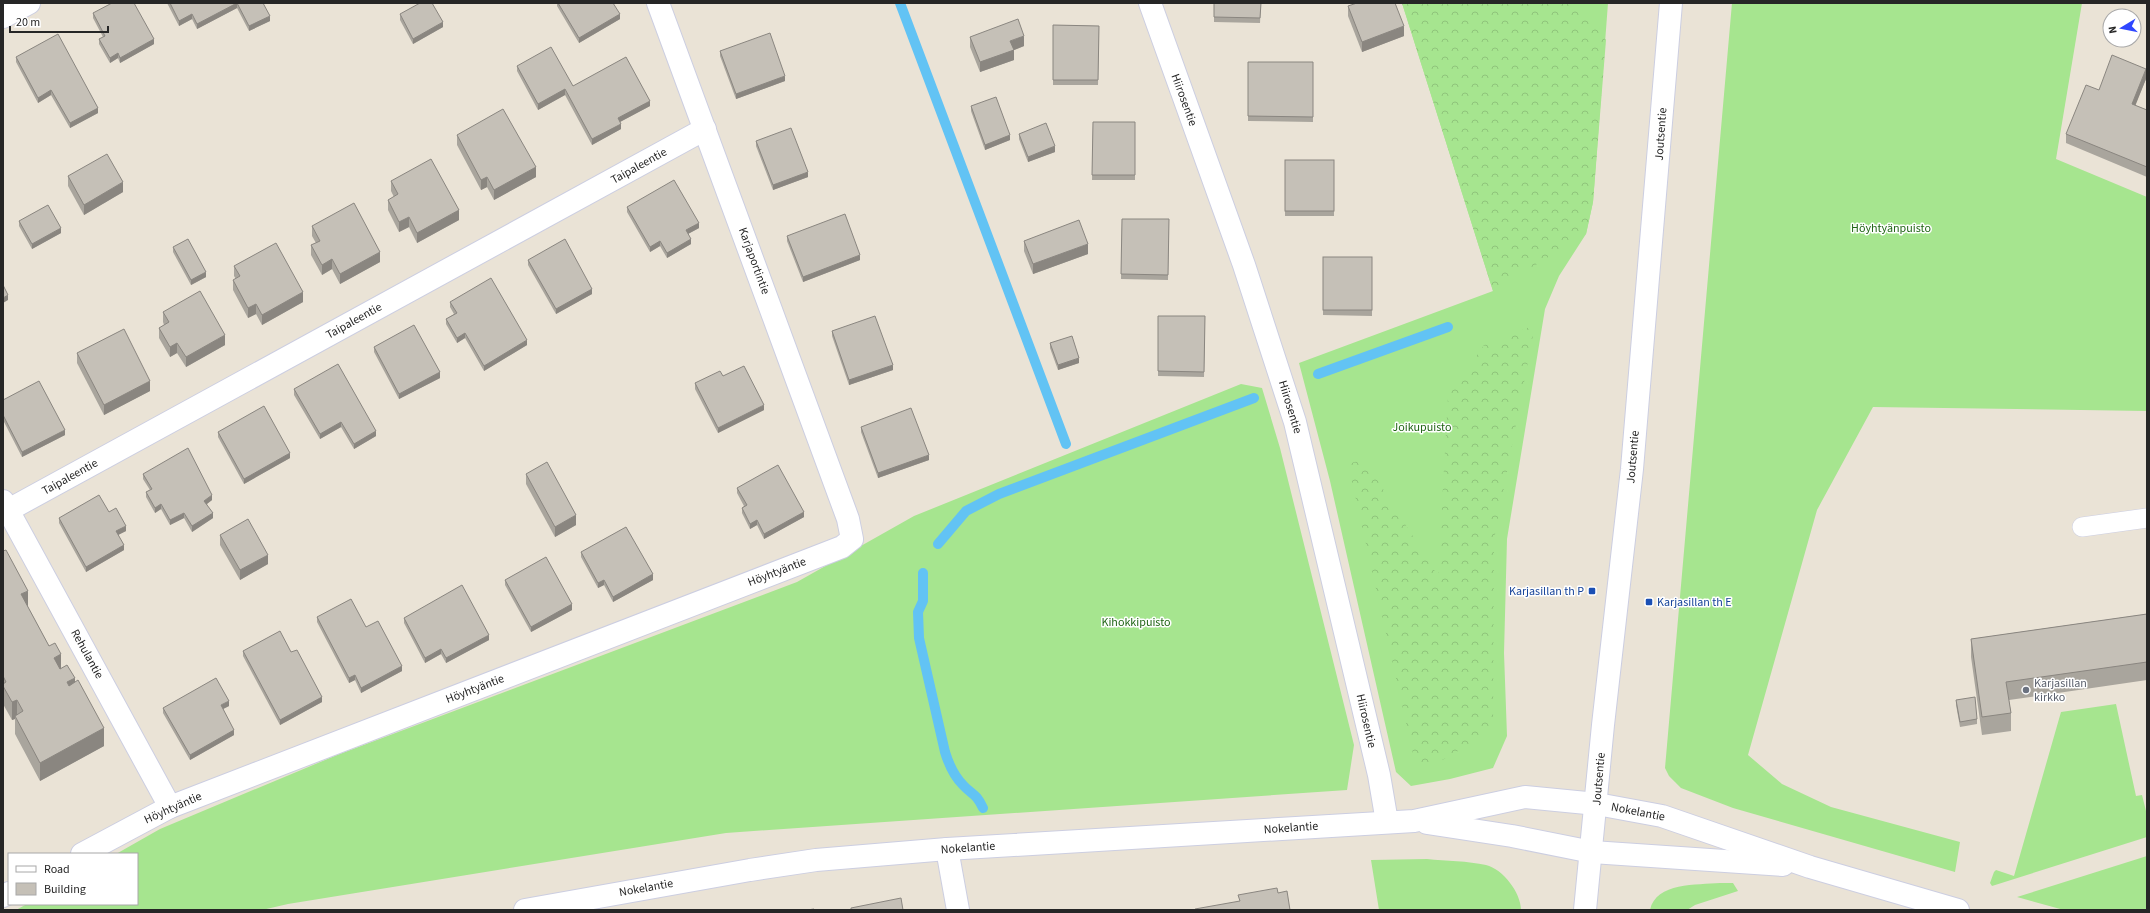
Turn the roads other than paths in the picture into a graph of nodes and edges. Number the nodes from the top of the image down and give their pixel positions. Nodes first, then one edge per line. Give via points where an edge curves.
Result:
1 (29, 3) edge
2 (658, 3) edge
3 (1150, 3) edge
4 (1671, 3) edge
5 (3, 17) edge
6 (706, 129) junction
7 (5, 508) edge
8 (2147, 518) edge
9 (848, 519) joint
10 (2082, 527) dead end
11 (1596, 804) junction
12 (170, 807) junction
13 (1414, 821) junction
14 (1387, 822) junction
15 (948, 849) junction
16 (1592, 852) junction
17 (84, 853) edge
18 (1810, 867) junction
19 (525, 910) edge
20 (958, 910) edge
21 (1585, 910) edge
22 (1958, 910) edge

1 - 5 street
2 - 6 street, Karjaportintie
3 - 14 street, Hiirosentie via 1244,265 1295,422 1379,775
4 - 11 street, Joutsentie via 1632,469
6 - 7 street, Taipaleentie
6 - 9 street, Karjaportintie
7 - 12 street, Rehulantie
8 - 10 lane
9 - 12 street, Höyhtyäntie via 852,539 842,547
11 - 13 street, Nokelantie via 1525,797
11 - 16 street, Joutsentie
11 - 18 street, Nokelantie via 1662,816
12 - 17 street, Höyhtyäntie
13 - 14 street, Nokelantie
13 - 16 street, Nokelantie via 1512,836
14 - 15 street, Nokelantie
15 - 19 street, Nokelantie via 816,860
15 - 20 street
16 - 18 street, Nokelantie
16 - 21 street, Joutsentie
18 - 22 street, Nokelantie

